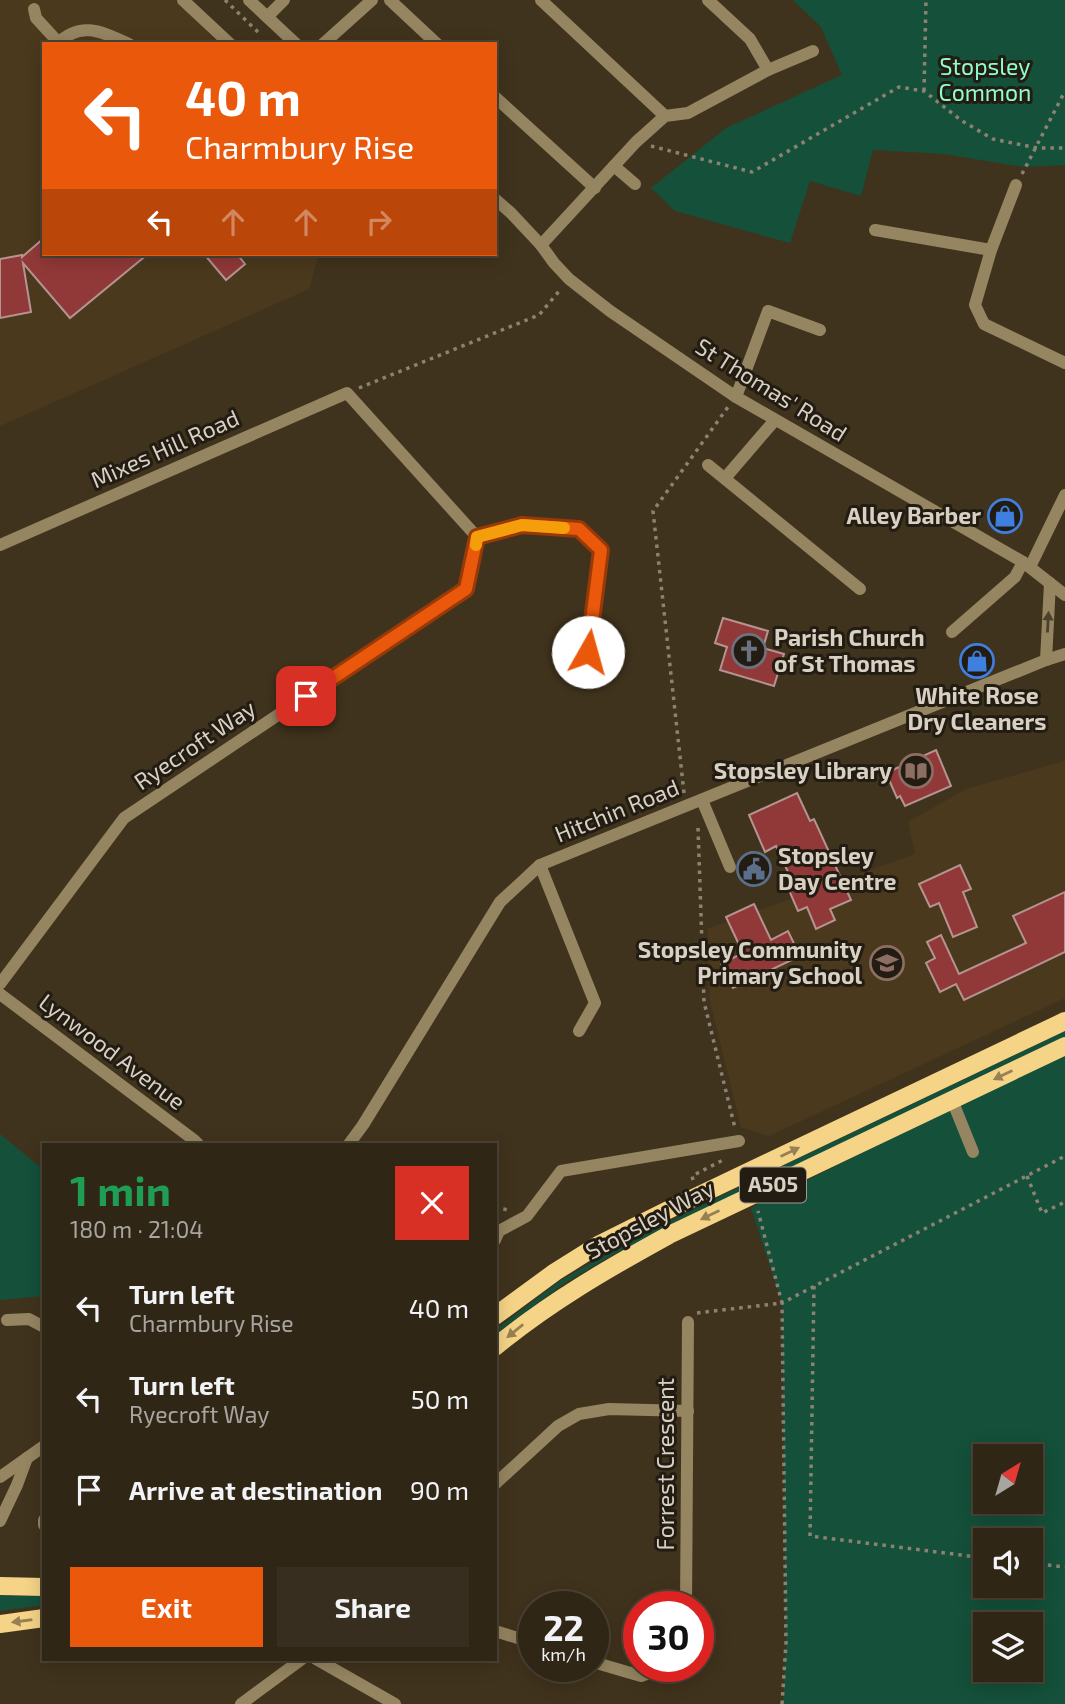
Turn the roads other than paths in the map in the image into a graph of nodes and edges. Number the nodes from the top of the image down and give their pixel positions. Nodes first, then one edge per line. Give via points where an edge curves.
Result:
1 (183, 0) edge
2 (249, 0) edge
3 (284, 0) edge
4 (372, 0) edge
5 (390, 0) edge
6 (541, 0) edge
7 (708, 0) edge
8 (34, 9) dead end
9 (267, 17) junction
10 (283, 33) junction
11 (56, 42) edge
12 (58, 42) edge
13 (124, 42) edge
14 (228, 42) edge
15 (275, 42) edge
16 (294, 42) edge
17 (325, 42) edge
18 (436, 42) edge
19 (813, 51) dead end
20 (768, 70) junction
21 (497, 99) edge
22 (664, 116) junction
23 (614, 166) junction
24 (635, 184) dead end
25 (1016, 185) road end
26 (594, 188) junction
27 (497, 201) edge
28 (875, 230) dead end
29 (541, 244) junction
30 (991, 250) junction
31 (820, 330) dead end
32 (1065, 363) edge
33 (736, 397) junction
34 (775, 420) junction
35 (708, 465) dead end
36 (726, 477) junction
37 (1065, 495) edge
38 (477, 537) junction
39 (0, 545) edge
40 (1027, 564) junction
41 (1050, 583) junction
42 (860, 589) dead end
43 (1065, 595) edge
44 (952, 632) dead end
45 (588, 652) dead end
46 (1065, 654) edge
47 (1046, 660) junction
48 (702, 800) junction
49 (540, 865) junction
50 (730, 867) dead end
51 (0, 984) edge
52 (0, 994) edge
53 (1065, 1021) edge
54 (579, 1031) dead end
55 (1065, 1046) edge
56 (952, 1100) junction
57 (739, 1141) road end
58 (197, 1143) edge
59 (350, 1143) edge
60 (973, 1152) dead end
61 (497, 1236) edge
62 (497, 1315) edge
63 (7, 1321) dead end
64 (688, 1322) road end
65 (42, 1326) edge
66 (497, 1345) edge
67 (688, 1411) junction
68 (42, 1447) edge
69 (27, 1458) junction
70 (0, 1477) edge
71 (497, 1482) edge
72 (0, 1521) edge
73 (0, 1586) edge
74 (42, 1587) edge
75 (686, 1591) edge
76 (42, 1618) edge
77 (0, 1624) edge
78 (497, 1632) edge
79 (518, 1638) edge
80 (299, 1661) edge
81 (320, 1661) edge
82 (241, 1704) edge
83 (395, 1704) edge

1 - 14 street
2 - 9 street
3 - 9 street
4 - 17 street
5 - 18 street
6 - 22 street
7 - 20 street via 750,39
8 - 11 street
9 - 10 street
10 - 15 street
10 - 16 street
12 - 13 street via 83,29
19 - 20 street
20 - 22 street via 688,113
21 - 26 street
22 - 23 street
23 - 24 street
23 - 26 street
25 - 30 street
26 - 29 street
27 - 29 street, St Thomas' Road
28 - 30 street
29 - 33 street, St Thomas' Road via 569,279
30 - 32 street via 975,305 984,324
31 - 33 street via 768,311
33 - 34 street, St Thomas' Road
34 - 36 street
34 - 40 street, St Thomas' Road
35 - 36 street
36 - 42 street
37 - 40 street
38 - 39 street, Mixes Hill Road via 347,393
38 - 45 street via 522,525 579,529 601,550
38 - 51 street, Ryecroft Way via 466,589 124,818
40 - 41 street, St Thomas' Road
40 - 44 street
41 - 43 street, St Thomas' Road
47 -> 41 street
46 - 47 street, Hitchin Road
47 - 48 street, Hitchin Road
48 - 49 street, Hitchin Road
48 - 50 street
49 - 54 street via 596,1003
49 - 59 street, Hitchin Road via 500,902
52 - 58 street, Lynwood Avenue
62 -> 53 main road, Stopsley Way / A505 via 598,1245
55 -> 56 main road, Stopsley Way / A505
56 - 60 street
56 -> 66 main road, Stopsley Way / A505 via 669,1235 606,1269
57 - 61 street, Stopsley Way via 561,1171 527,1216
63 - 65 street via 29,1319
64 - 67 street, Forrest Crescent
67 - 71 street via 609,1409 579,1414 558,1426
67 - 75 street, Forrest Crescent
68 - 69 street
69 - 70 street
69 - 72 street
73 - 74 main road
76 -> 77 main road
78 - 79 street
80 - 82 street
81 - 83 street

